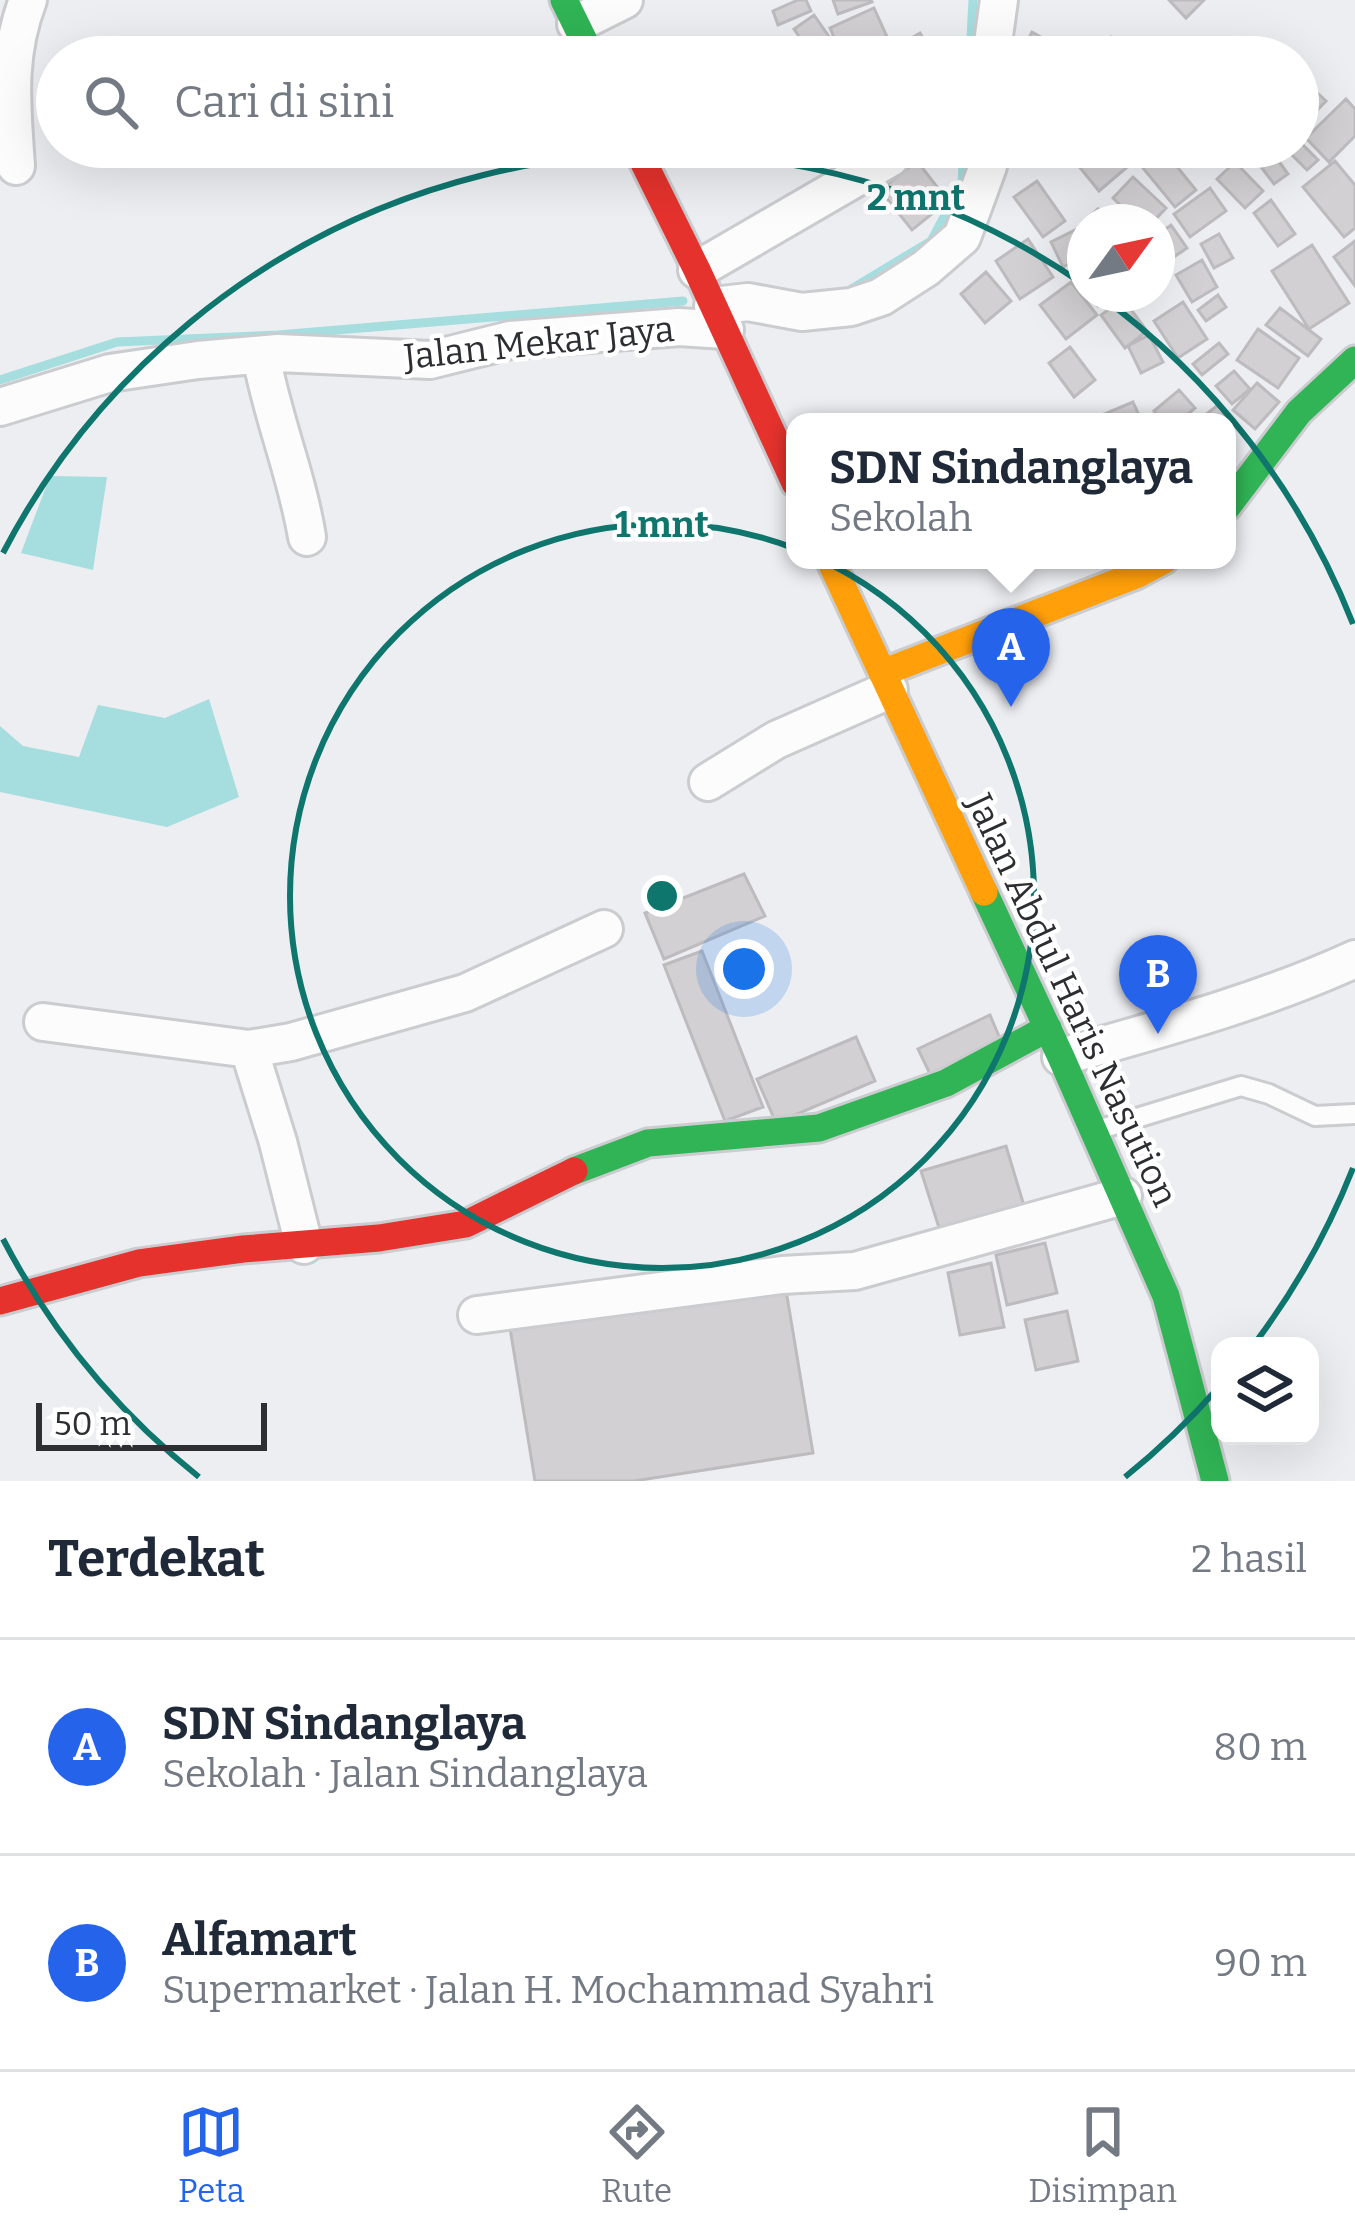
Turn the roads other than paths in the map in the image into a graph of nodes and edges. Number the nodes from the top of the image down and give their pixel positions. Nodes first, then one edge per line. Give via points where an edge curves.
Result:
1 (28, 0) edge
2 (624, 0) edge
3 (999, 0) edge
4 (570, 12) edge
5 (994, 36) edge
6 (16, 166) dead end
7 (646, 168) edge
8 (877, 168) edge
9 (987, 168) edge
10 (710, 299) junction
11 (261, 355) junction
12 (1355, 360) edge
13 (0, 406) edge
14 (786, 464) edge
15 (1236, 495) edge
16 (307, 537) dead end
17 (834, 569) edge
18 (1147, 569) edge
19 (886, 682) junction
20 (708, 782) dead end
21 (604, 929) dead end
22 (1355, 959) edge
23 (43, 1022) dead end
24 (1055, 1042) junction
25 (249, 1049) junction
26 (1355, 1114) edge
27 (1094, 1131) junction
28 (1123, 1196) junction
29 (304, 1244) junction
30 (0, 1301) edge
31 (477, 1315) dead end
32 (1215, 1481) edge

1 - 6 street via 11,76
2 - 4 street
3 - 5 street
7 - 10 main road
8 - 10 street
9 - 10 street, Jalan Mekar Jaya via 962,237 881,297 802,312
10 - 11 street, Jalan Mekar Jaya via 679,327 510,340 430,360
10 - 14 main road
11 - 13 street, Jalan Mekar Jaya via 110,373
11 - 16 street
12 - 15 main road via 1300,412
17 - 19 main road, Jalan Abdul Haris Nasution
18 - 19 main road
19 - 20 street
19 - 24 main road, Jalan Abdul Haris Nasution
21 - 25 street via 465,993
22 - 24 street via 1188,1021
23 - 25 street
24 - 27 main road, Jalan Abdul Haris Nasution
24 - 29 main road via 819,1128 648,1143 466,1224
25 - 29 street
26 - 27 lane via 1315,1116 1241,1085
27 - 28 main road, Jalan Abdul Haris Nasution
28 - 31 street via 855,1271
28 - 32 main road, Jalan Abdul Haris Nasution via 1166,1296
29 - 30 main road via 140,1263

